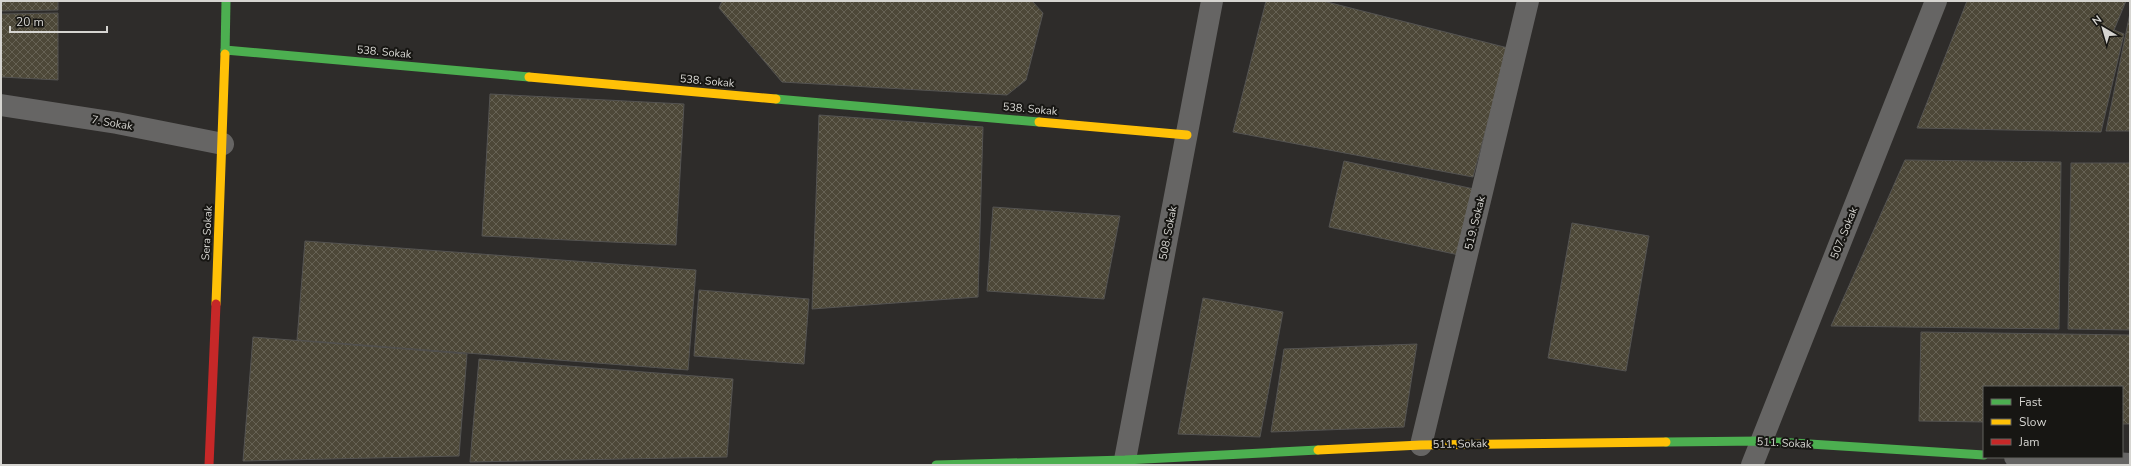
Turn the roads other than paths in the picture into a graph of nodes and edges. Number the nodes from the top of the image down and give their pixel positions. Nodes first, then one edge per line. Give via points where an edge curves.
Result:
1 (226, 1) edge
2 (1212, 1) edge
3 (1528, 1) edge
4 (1936, 1) edge
5 (225, 50) junction
6 (1, 105) edge
7 (1187, 135) junction
8 (223, 144) junction
9 (1761, 441) junction
10 (1421, 445) junction
11 (1983, 455) edge
12 (2031, 458) edge
13 (1124, 463) edge
14 (2130, 464) edge
15 (209, 465) edge
16 (936, 465) edge
17 (1752, 465) edge

1 - 5 street, Sera Sokak
2 - 7 street, 508. Sokak
3 - 10 street, 519. Sokak
4 - 9 street, 507. Sokak
5 - 7 street, 538. Sokak
5 - 8 street, Sera Sokak
6 - 8 street, 7. Sokak via 117,123
7 - 13 street, 508. Sokak
8 - 15 street, Sera Sokak
9 - 10 street, 511. Sokak
9 - 11 street, 511. Sokak
9 - 17 street, 507. Sokak
10 - 13 street, 511. Sokak
12 - 14 street
13 - 16 street, 511. Sokak

